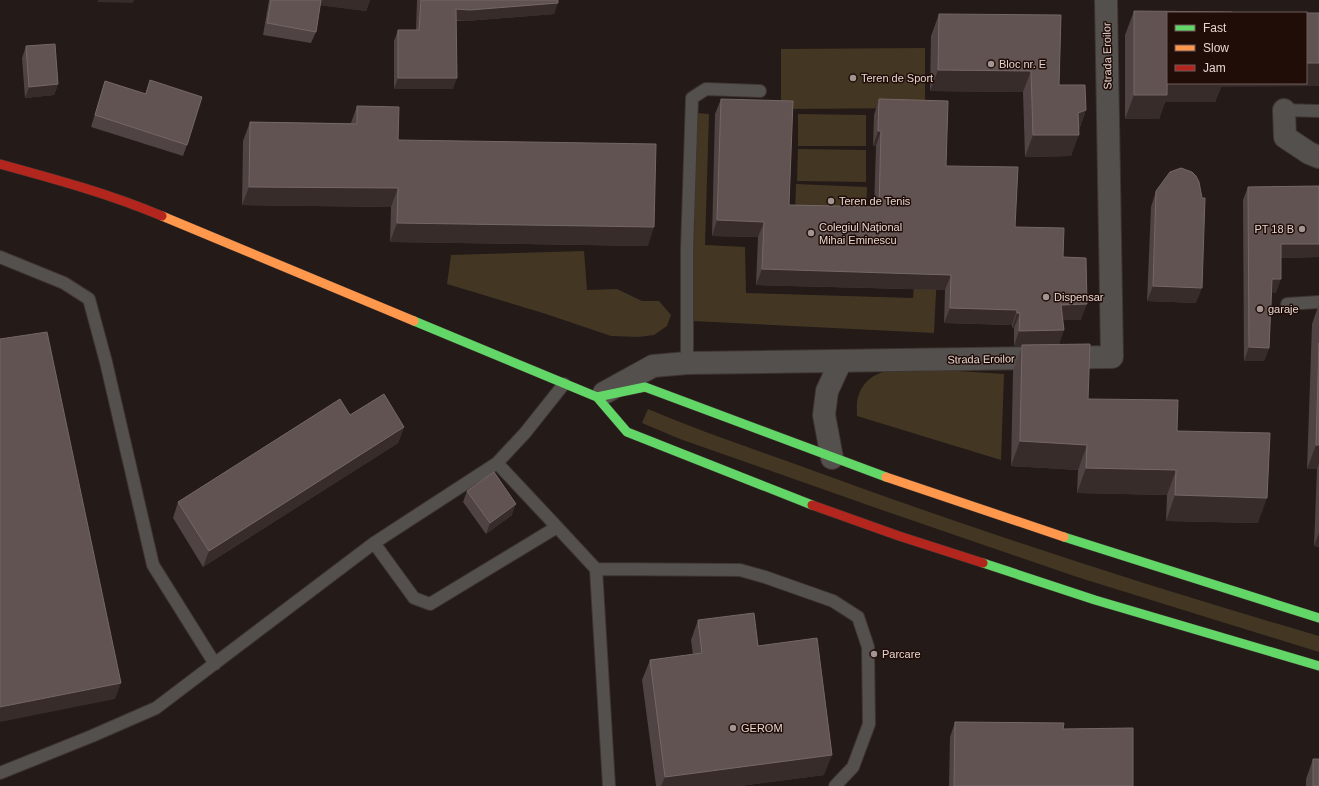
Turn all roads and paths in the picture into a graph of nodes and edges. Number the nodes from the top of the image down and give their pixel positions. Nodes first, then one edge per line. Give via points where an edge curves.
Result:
1 (1106, 0) edge
2 (760, 91) dead end
3 (1284, 110) joint
4 (1319, 111) edge
5 (1319, 157) edge
6 (0, 164) edge
7 (0, 257) edge
8 (1319, 302) edge
9 (1287, 304) dead end
10 (841, 361) junction
11 (687, 363) junction
12 (564, 384) junction
13 (597, 397) junction
14 (832, 458) junction
15 (497, 463) junction
16 (557, 527) junction
17 (374, 542) junction
18 (596, 569) junction
19 (1319, 618) edge
20 (215, 664) junction
21 (1319, 666) edge
22 (0, 773) edge
23 (609, 786) edge
24 (835, 786) edge

1 - 10 street, Strada Eroilor via 1112,357
2 - 11 lane via 706,89 692,98 687,249
3 - 4 lane
3 - 5 street via 1285,137
6 - 12 main road via 64,181 140,207
7 - 20 lane via 64,283 89,299 153,565
8 - 9 lane
10 - 11 street, Strada Eroilor
10 - 14 street via 827,391 824,415
11 - 13 street, Strada Eroilor via 653,366
12 - 13 main road
12 - 15 lane
13 - 14 main road via 644,387
13 - 21 main road via 627,432 813,505 1095,600
14 - 19 main road via 1017,522
15 - 16 lane
15 - 17 lane
16 - 17 lane via 430,604 414,598
16 - 18 lane
17 - 20 lane
18 - 23 lane
18 - 24 lane via 740,570 833,601 858,617 868,647 869,724 853,767
20 - 22 lane via 156,708

